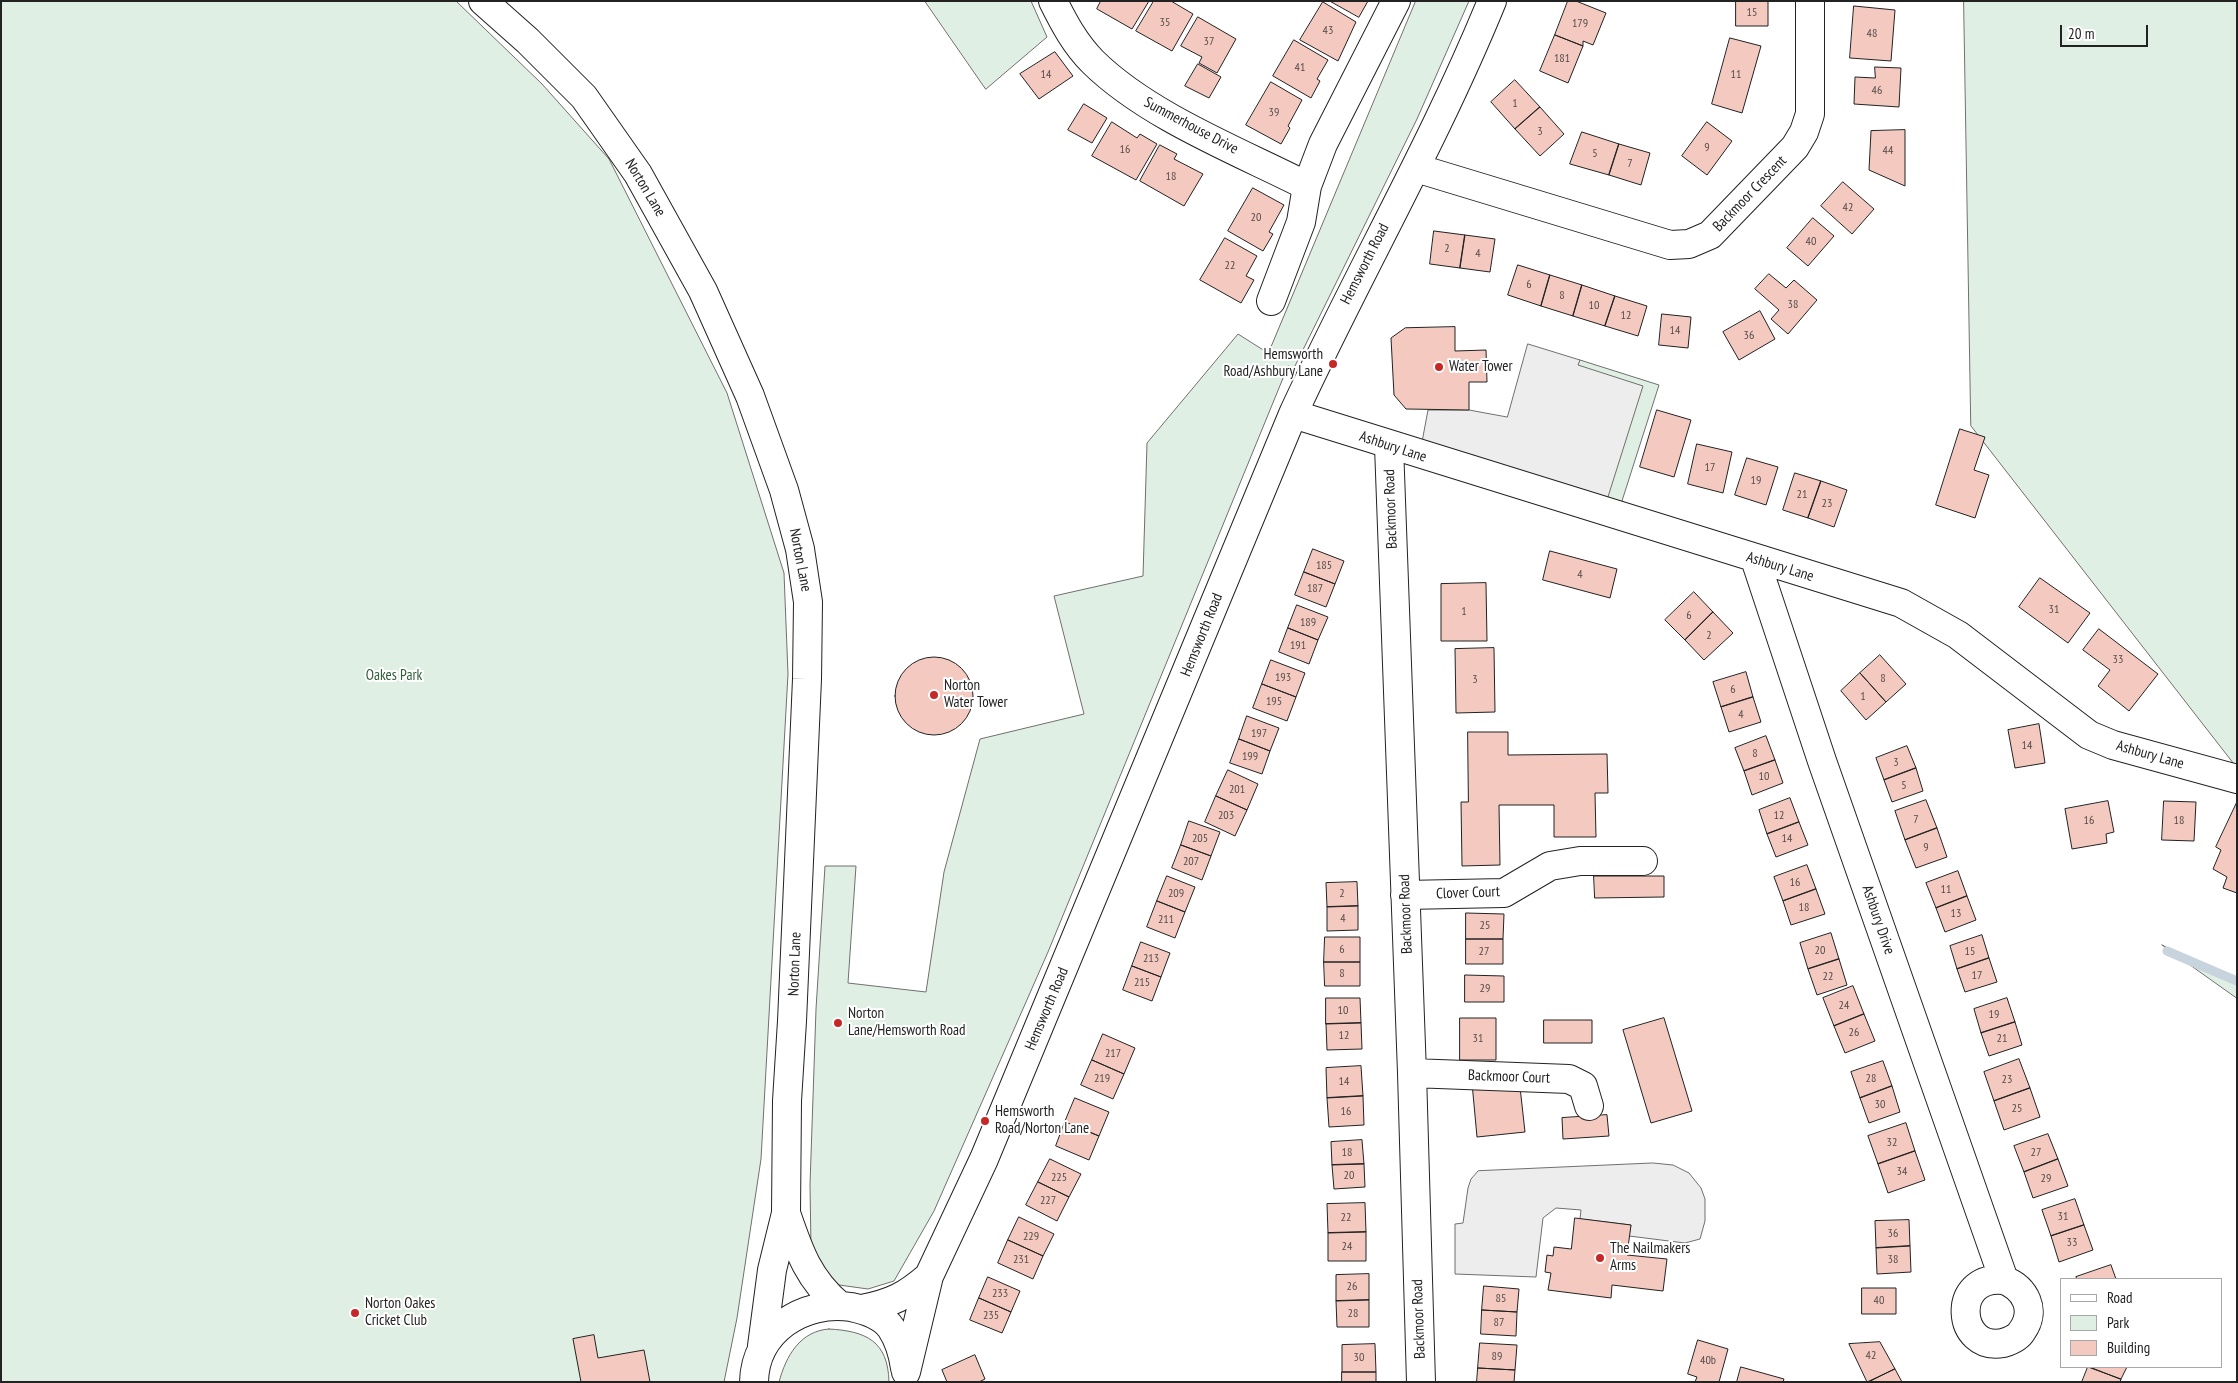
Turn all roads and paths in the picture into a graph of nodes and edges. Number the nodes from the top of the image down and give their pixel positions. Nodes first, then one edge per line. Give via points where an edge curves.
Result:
1 (483, 1) edge
2 (1053, 1) edge
3 (1396, 1) edge
4 (1492, 1) edge
5 (1810, 1) edge
6 (1416, 168) junction
7 (1307, 186) junction
8 (1271, 301) dead end
9 (1293, 414) junction
10 (1389, 446) junction
11 (1755, 559) junction
12 (2237, 778) edge
13 (1643, 861) dead end
14 (1405, 895) junction
15 (1412, 1073) junction
16 (1589, 1106) dead end
17 (786, 1213) junction
18 (929, 1276) junction
19 (2004, 1280) dead end
20 (851, 1308) junction
21 (762, 1346) junction
22 (906, 1377) edge
23 (754, 1382) edge
24 (1421, 1382) edge

1 - 17 street, Norton Lane via 584,98 638,174 703,291 750,396 784,490 800,549 808,602 807,679 793,1011 786,1100
2 - 7 street, Summerhouse Drive via 1069,33 1093,62 1150,107
3 - 7 street via 1323,144
4 - 6 street, Hemsworth Road
5 - 6 street, Backmoor Crescent via 1810,114 1804,132 1795,147 1710,235 1689,244 1670,245
6 - 9 street, Hemsworth Road via 1341,311
7 - 8 street via 1301,222
9 - 10 street, Ashbury Lane
9 - 18 street, Hemsworth Road via 984,1159
10 - 11 street, Ashbury Lane
10 - 14 street, Backmoor Road
11 - 12 street, Ashbury Lane via 1901,603 1958,635 2090,735 2113,745
11 - 19 street, Ashbury Drive via 1822,761
13 - 14 street, Clover Court via 1580,861 1550,866 1504,893
14 - 15 street, Backmoor Road
15 - 16 street, Backmoor Court via 1569,1079 1583,1086
15 - 24 street, Backmoor Road
17 - 20 street, Norton Lane via 810,1274 824,1292
17 - 21 street, Norton Lane via 772,1270
18 - 20 street, Hemsworth Road via 891,1302
18 - 22 street, Hemsworth Road
20 - 21 street, Hemsworth Road via 818,1307 797,1314 780,1325
20 - 22 street, Norton Lane via 890,1327 903,1355
21 - 23 street, Norton Lane

